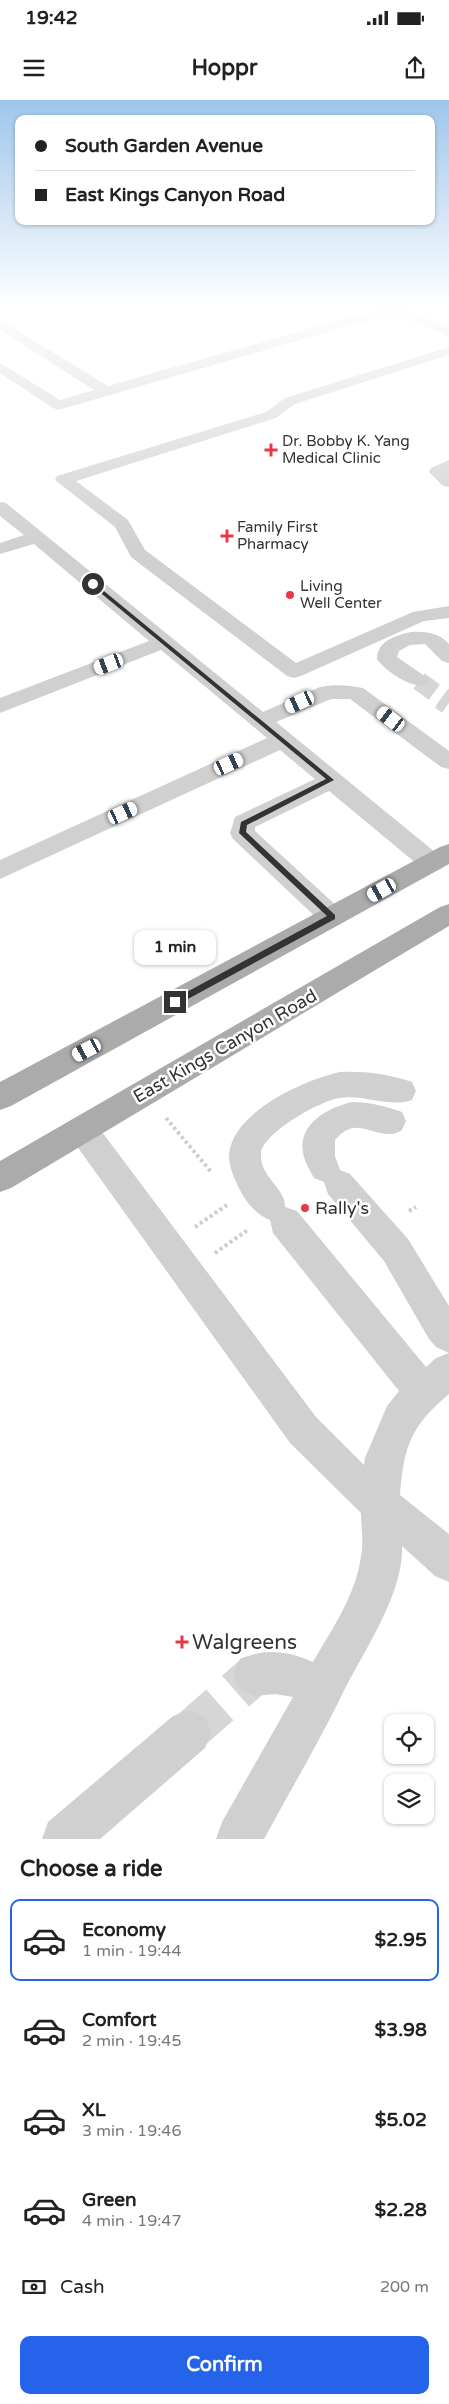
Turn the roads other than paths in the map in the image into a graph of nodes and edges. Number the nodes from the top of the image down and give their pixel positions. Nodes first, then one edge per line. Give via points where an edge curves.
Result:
1 (29, 386) edge
2 (98, 386) edge
3 (122, 386) edge
4 (337, 386) edge
5 (106, 391) junction
6 (449, 465) edge
7 (449, 482) edge
8 (0, 507) edge
9 (37, 537) junction
10 (4, 547) edge
11 (449, 612) edge
12 (164, 642) junction
13 (449, 657) edge
14 (419, 682) tunnel mouth
15 (0, 706) edge
16 (260, 721) junction
17 (282, 740) junction
18 (449, 762) edge
19 (331, 780) junction
20 (440, 858) edge
21 (0, 870) edge
22 (449, 914) edge
23 (332, 917) junction
24 (401, 1091) dead end
25 (0, 1098) edge
26 (391, 1121) dead end
27 (82, 1129) junction
28 (0, 1178) edge
29 (449, 1335) edge
30 (436, 1382) edge
31 (380, 1504) junction
32 (449, 1562) edge
33 (255, 1674) tunnel mouth
34 (322, 1689) junction
35 (189, 1732) tunnel mouth
36 (65, 1839) edge
37 (239, 1839) edge

1 - 5 street via 58,405
2 - 5 street
3 - 5 street
4 - 11 street via 290,401 271,415 63,480 122,524 137,553 294,672 420,616
6 - 7 street via 437,472
8 - 9 street
9 - 10 street
9 - 12 street
12 - 15 street
12 - 16 street
13 - 14 street via 438,644 423,637 405,640 390,649 387,659
16 - 17 street
16 - 18 street via 328,692 355,693
17 - 19 street
17 - 21 street
19 - 20 street
19 - 23 street via 257,815 244,824 242,833
20 - 23 main road
22 - 27 main road, East Kings Canyon Road
23 - 25 main road
24 - 30 street via 353,1085 329,1086 260,1127 246,1149 245,1158 250,1177 273,1207
26 - 29 street via 364,1115 345,1116 333,1122 322,1132 317,1144 319,1158 393,1246 431,1313
27 - 28 main road, East Kings Canyon Road
27 - 31 street via 303,1430 339,1469
30 - 31 street via 400,1419 384,1458
31 - 32 street
31 - 34 street via 382,1554 376,1581 364,1612
33 - 34 street via 278,1671 300,1677
34 - 37 street
35 - 36 street

